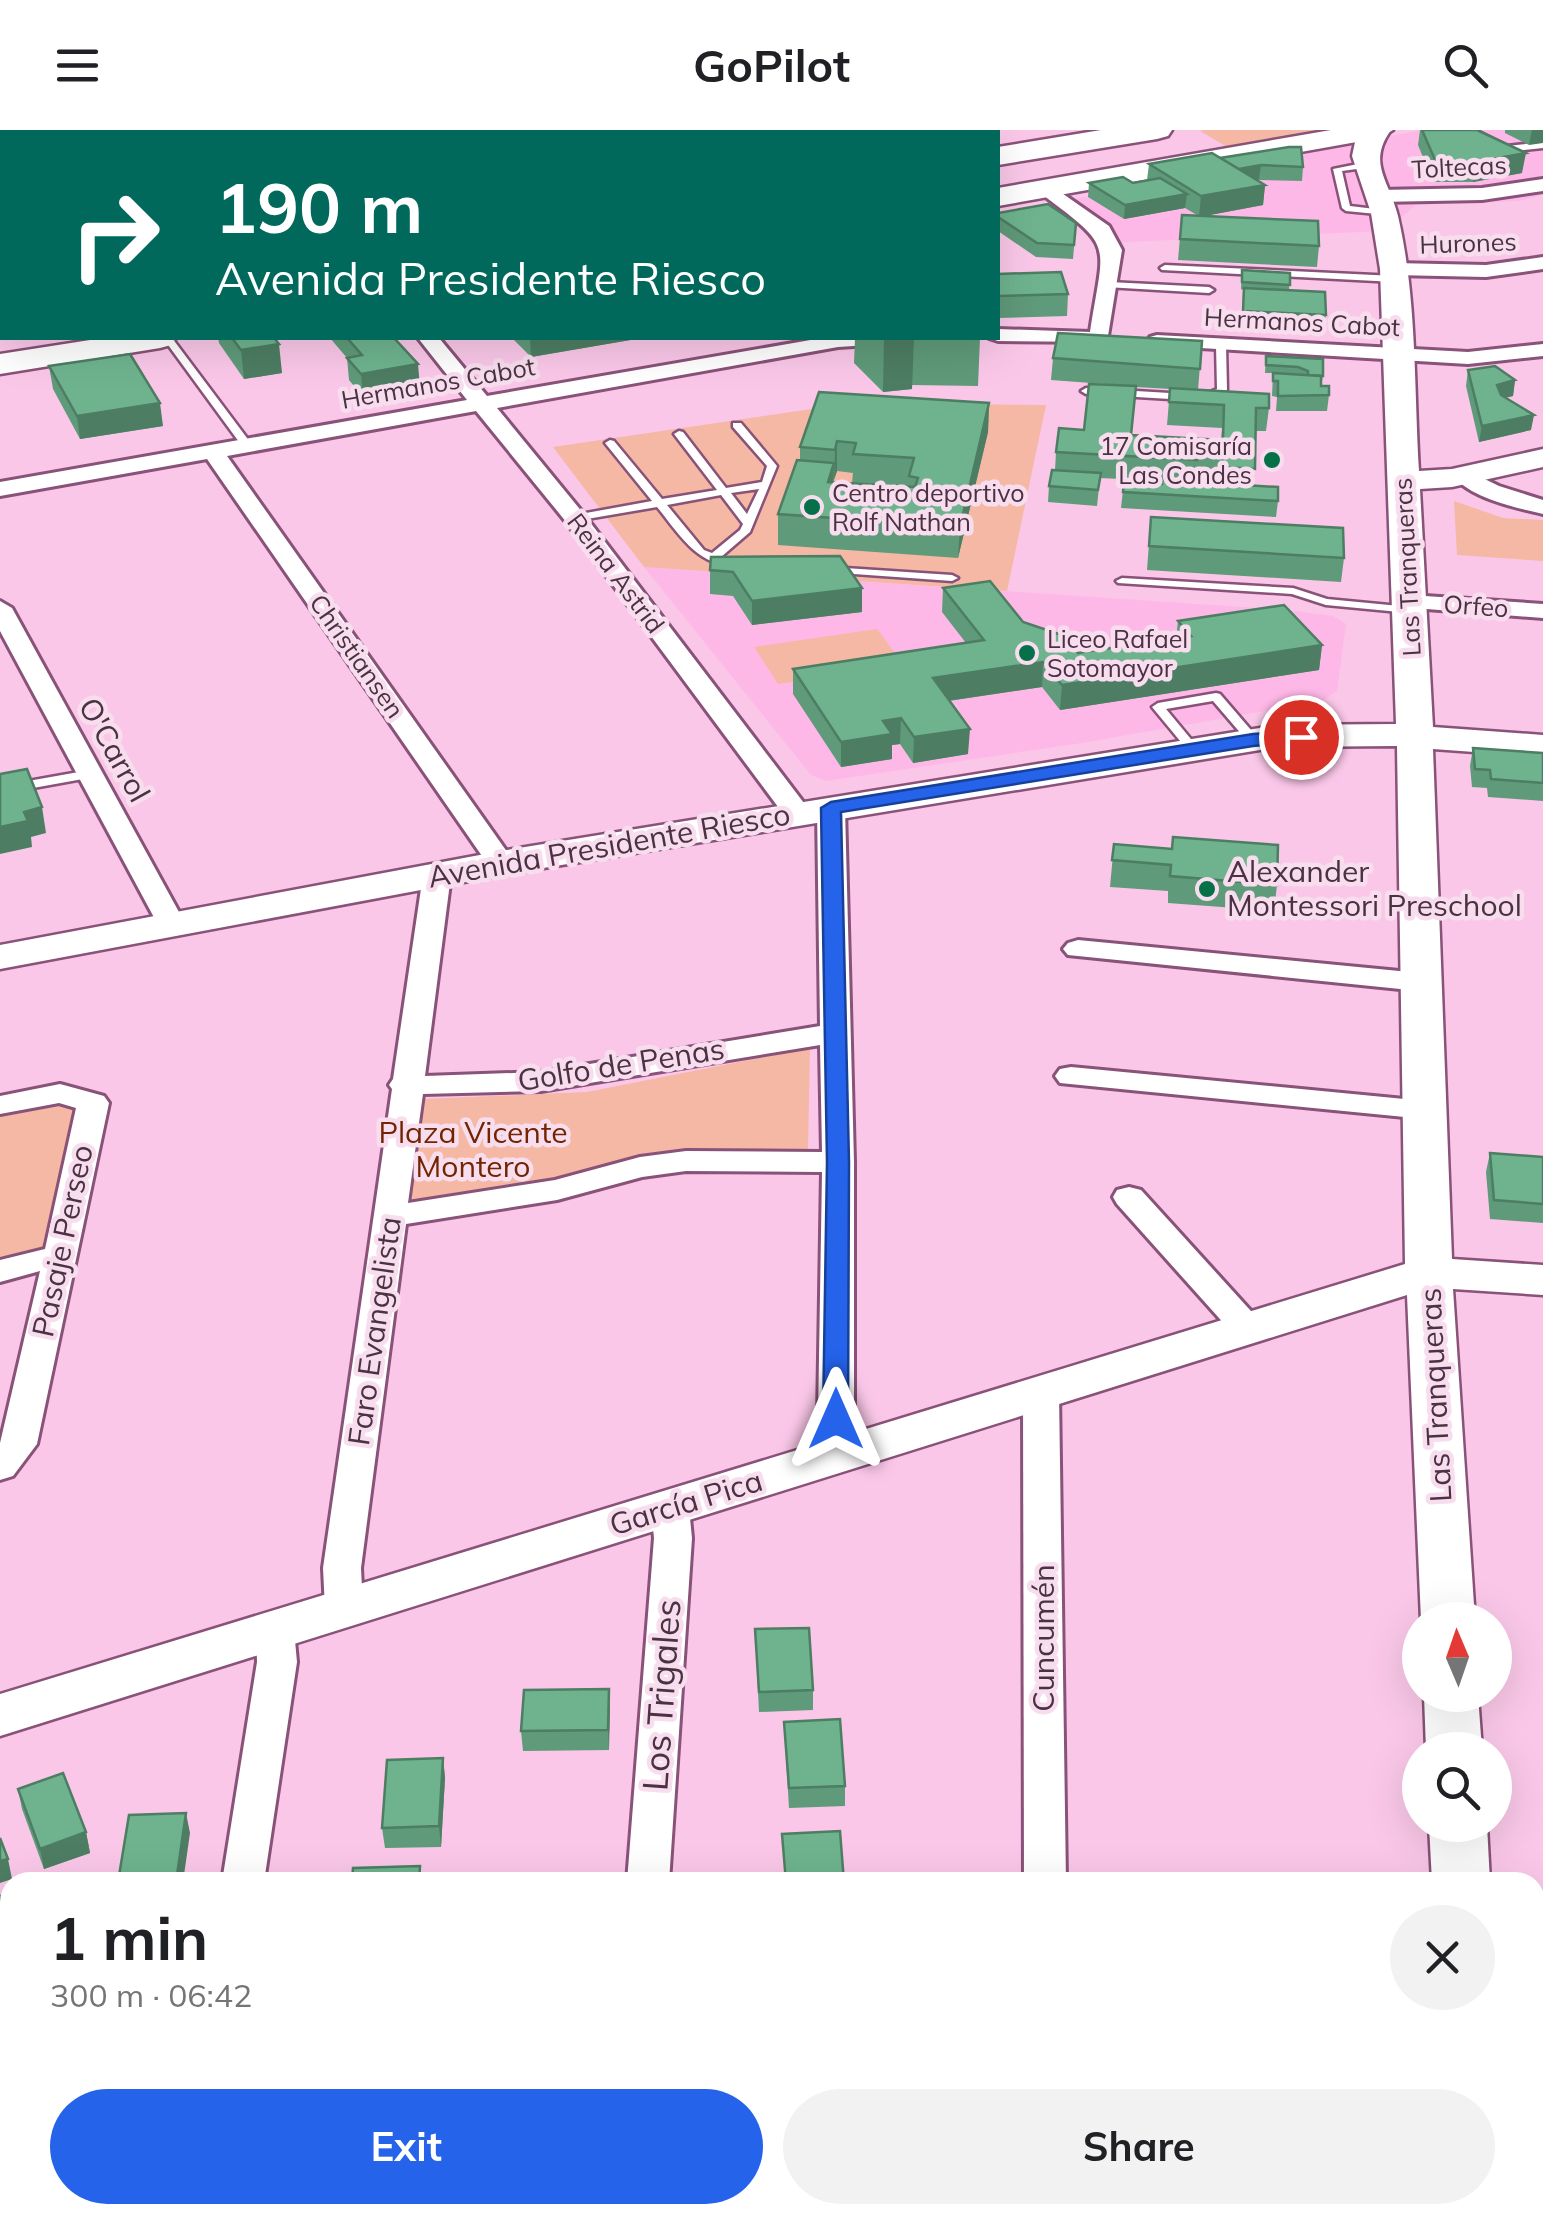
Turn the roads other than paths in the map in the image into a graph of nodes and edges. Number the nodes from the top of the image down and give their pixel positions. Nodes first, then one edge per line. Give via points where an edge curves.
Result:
1 (1040, 130) edge
2 (1052, 130) edge
3 (1157, 130) edge
4 (1379, 130) edge
5 (1469, 130) edge
6 (1310, 142) junction
7 (1000, 144) edge
8 (1543, 146) edge
9 (1367, 160) junction
10 (1543, 184) edge
11 (1046, 188) junction
12 (1000, 197) edge
13 (1381, 204) junction
14 (1543, 263) edge
15 (1165, 268) dead end
16 (1395, 274) junction
17 (1109, 285) junction
18 (1210, 290) dead end
19 (1000, 335) edge
20 (1117, 339) junction
21 (148, 340) edge
22 (169, 340) edge
23 (430, 340) edge
24 (862, 340) edge
25 (1221, 345) junction
26 (1543, 350) edge
27 (1399, 356) junction
28 (0, 364) edge
29 (1086, 391) edge
30 (484, 402) junction
31 (737, 425) dead end
32 (679, 434) dead end
33 (610, 443) dead end
34 (246, 444) junction
35 (212, 450) junction
36 (1543, 458) edge
37 (1464, 476) junction
38 (1403, 481) junction
39 (766, 484) junction
40 (0, 489) edge
41 (723, 491) junction
42 (658, 503) junction
43 (1543, 506) edge
44 (575, 518) junction
45 (748, 524) junction
46 (712, 558) junction
47 (746, 564) edge
48 (821, 569) edge
49 (952, 578) dead end
50 (1122, 581) dead end
51 (1410, 606) junction
52 (0, 608) edge
53 (1543, 610) edge
54 (1414, 728) junction
55 (1266, 738) junction
56 (1543, 746) edge
57 (1194, 750) junction
58 (90, 774) junction
59 (0, 790) edge
60 (814, 810) junction
61 (501, 863) junction
62 (436, 875) junction
63 (172, 923) junction
64 (1078, 949) dead end
65 (0, 957) edge
66 (1420, 982) junction
67 (836, 1034) junction
68 (1071, 1076) dead end
69 (405, 1085) junction
70 (0, 1105) edge
71 (1424, 1110) junction
72 (838, 1162) junction
73 (1129, 1197) dead end
74 (392, 1216) junction
75 (61, 1254) junction
76 (0, 1271) edge
77 (1430, 1272) junction
78 (1543, 1280) edge
79 (1248, 1329) junction
80 (1041, 1393) junction
81 (841, 1455) junction
82 (0, 1467) edge
83 (670, 1508) junction
84 (1447, 1602) edge
85 (344, 1609) junction
86 (274, 1630) junction
87 (0, 1715) edge
88 (1459, 1842) edge
89 (244, 1872) edge
90 (649, 1872) edge
91 (1045, 1872) edge
92 (1460, 1872) edge

1 - 7 highway
2 - 7 highway
3 - 7 highway
4 - 6 main road
4 - 9 main road via 1368,142
5 - 8 lane via 1506,150
6 - 9 main road via 1349,146
6 - 11 main road
9 - 13 main road, Las Tranqueras
10 - 13 street, Toltecas
11 - 12 main road
11 - 17 street via 1102,230 1112,250
13 - 16 main road, Las Tranqueras
14 - 16 street, Hurones
15 - 16 lane
16 - 27 main road, Las Tranqueras
17 - 18 lane
17 - 20 street
19 - 20 street, Hermanos Cabot
20 - 25 street, Hermanos Cabot
21 - 28 main road
22 - 34 lane
23 - 30 street, Reina Astrid
24 - 30 street, Hermanos Cabot
25 - 27 street, Hermanos Cabot
25 - 29 lane via 1217,394
26 - 27 street, Hermanos Cabot via 1488,358
27 - 38 main road, Las Tranqueras
30 - 34 street, Hermanos Cabot
30 - 44 street, Reina Astrid
31 - 39 lane via 772,466
32 - 41 lane
33 - 42 lane
34 - 35 street, Hermanos Cabot
35 - 40 street, Hermanos Cabot
35 - 61 street, Christiansen
36 - 37 main road
37 - 38 main road
37 - 43 street
38 - 51 main road, Las Tranqueras
39 - 41 lane
39 - 45 lane
41 - 42 lane
41 - 45 lane
42 - 44 lane
42 - 46 lane
44 - 60 street, Reina Astrid
45 - 46 lane
46 - 47 lane
48 - 49 lane
50 - 51 lane
51 - 53 street, Orfeo
51 - 54 main road, Las Tranqueras
52 - 58 street, O'Carrol
54 - 55 main road, Avenida Presidente Riesco
54 - 56 main road, Avenida Presidente Riesco
54 - 66 main road, Las Tranqueras
55 - 57 main road, Avenida Presidente Riesco
55 - 57 lane via 1216,697 1158,707
57 - 60 main road, Avenida Presidente Riesco
58 - 59 lane
58 - 63 street, O'Carrol
60 - 61 main road, Avenida Presidente Riesco
60 - 67 street
61 - 62 main road, Avenida Presidente Riesco
62 - 63 main road, Avenida Presidente Riesco
62 - 69 street, Faro Evangelista
63 - 65 main road, Avenida Presidente Riesco
64 - 66 street
66 - 71 main road, Las Tranqueras
67 - 69 street, Golfo de Penas via 559,1079
67 - 72 street
68 - 71 street
69 - 74 street, Faro Evangelista
70 - 75 street, Pasaje Perseo via 60,1092 93,1103
71 - 77 main road, Las Tranqueras
72 - 74 street via 656,1165 557,1190
72 - 81 street
73 - 79 street
74 - 85 street, Faro Evangelista via 342,1568
75 - 76 street
75 - 82 street, Pasaje Perseo via 19,1444
77 - 78 main road
77 - 79 main road, García Pica
77 - 84 main road, Las Tranqueras
79 - 80 main road, García Pica
80 - 81 main road, García Pica
80 - 91 street, Cuncumén
81 - 83 main road, García Pica
83 - 85 main road, García Pica
83 - 90 street, Los Trigales
85 - 86 main road, García Pica
86 - 87 main road, García Pica
86 - 89 street via 276,1662
88 - 92 main road

